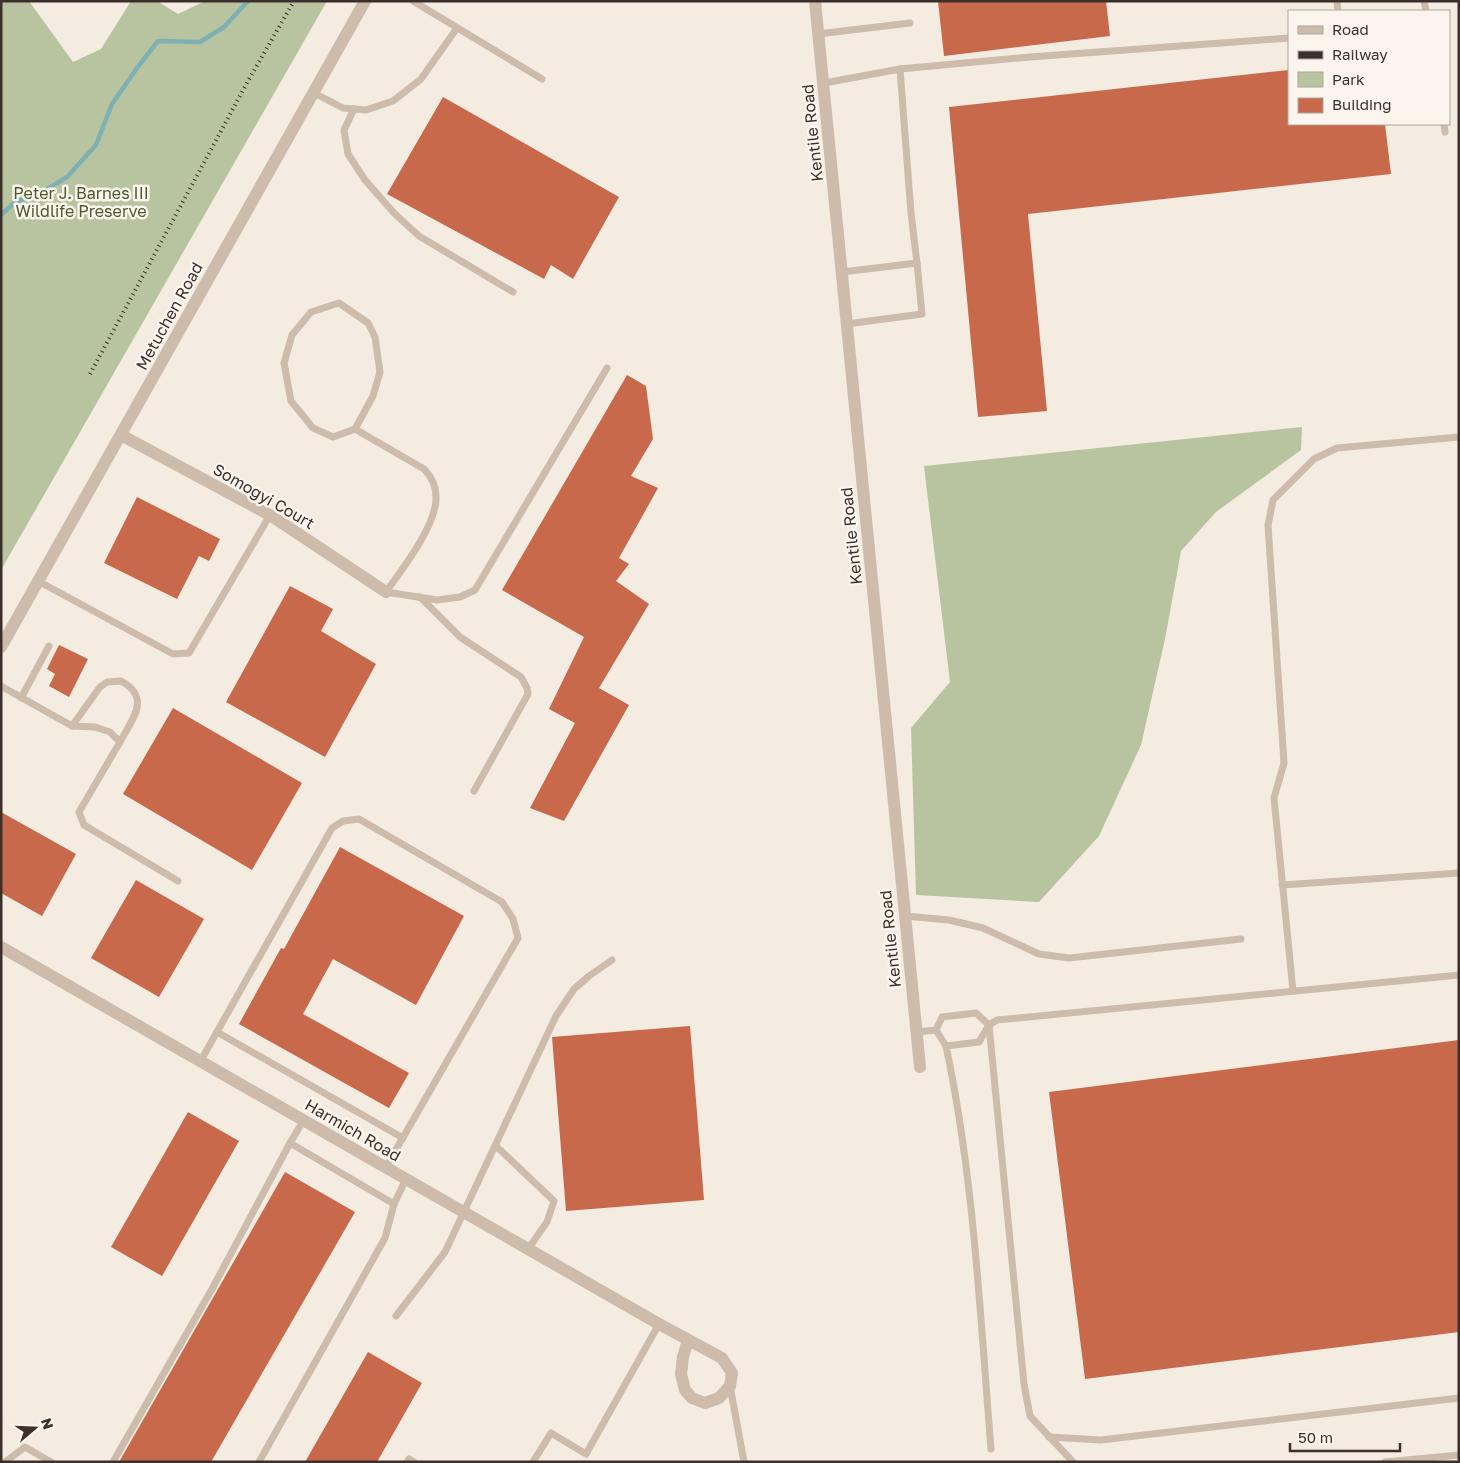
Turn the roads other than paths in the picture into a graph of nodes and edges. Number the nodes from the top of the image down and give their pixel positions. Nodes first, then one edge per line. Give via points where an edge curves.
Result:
1 (365, 1) edge
2 (413, 1) edge
3 (815, 1) edge
4 (910, 23) dead end
5 (458, 28) junction
6 (818, 34) junction
7 (1288, 38) edge
8 (900, 69) junction
9 (542, 79) dead end
10 (824, 83) junction
11 (314, 93) junction
12 (354, 109) junction
13 (1444, 125) edge
14 (1445, 132) dead end
15 (917, 263) junction
16 (842, 272) junction
17 (513, 292) dead end
18 (847, 324) junction
19 (607, 368) dead end
20 (355, 429) junction
21 (121, 435) junction
22 (1459, 437) edge
23 (270, 515) junction
24 (38, 581) junction
25 (386, 592) junction
26 (420, 596) junction
27 (49, 646) dead end
28 (1, 647) edge
29 (1, 686) edge
30 (21, 698) junction
31 (72, 726) junction
32 (120, 742) junction
33 (474, 791) dead end
34 (1459, 873) edge
35 (178, 881) dead end
36 (1282, 886) junction
37 (905, 916) junction
38 (1242, 940) dead end
39 (1, 947) edge
40 (612, 960) dead end
41 (1459, 975) edge
42 (1293, 991) junction
43 (989, 1026) junction
44 (936, 1030) junction
45 (217, 1032) junction
46 (916, 1032) junction
47 (946, 1046) junction
48 (200, 1062) junction
49 (920, 1068) dead end
50 (304, 1120) junction
51 (403, 1138) junction
52 (290, 1143) junction
53 (496, 1146) junction
54 (386, 1167) junction
55 (406, 1179) junction
56 (394, 1204) junction
57 (465, 1213) junction
58 (528, 1249) junction
59 (396, 1316) dead end
60 (659, 1324) junction
61 (688, 1340) junction
62 (730, 1386) junction
63 (1459, 1398) edge
64 (1049, 1437) junction
65 (991, 1449) dead end
66 (1459, 1455) edge
67 (4, 1462) edge
68 (51, 1462) edge
69 (113, 1462) edge
70 (259, 1462) edge
71 (407, 1462) edge
72 (414, 1462) edge
73 (533, 1462) edge
74 (744, 1462) edge
75 (1073, 1462) edge
76 (1385, 1462) edge

1 - 11 street, Metuchen Road
2 - 5 lane
3 - 6 street, Kentile Road
4 - 6 lane
5 - 9 lane
5 - 12 lane via 421,80 393,101 366,110
6 - 10 street, Kentile Road
7 - 8 lane
8 - 10 lane
8 - 15 lane
10 - 16 street, Kentile Road
11 - 12 lane via 343,108
11 - 21 street, Metuchen Road
12 - 17 lane via 344,130 348,154 365,180 419,236
13 - 14 lane
15 - 16 lane
15 - 18 lane via 922,314
16 - 18 street, Kentile Road
18 - 37 street, Kentile Road
19 - 26 lane via 475,590 460,598 437,600
20 - 20 lane via 374,396 380,372 375,338 368,323 339,303 311,312 292,335 284,362 291,401 313,428 333,437
20 - 25 lane via 424,469 436,495 430,522 411,557
21 - 23 street, Somogyi Court
21 - 24 street, Metuchen Road
22 - 36 lane via 1337,448 1314,459 1273,500 1268,525 1284,764 1274,798
23 - 24 lane via 189,653 173,654
23 - 25 street, Somogyi Court
24 - 28 street, Metuchen Road
25 - 26 lane
26 - 33 lane via 460,637 521,677 527,688 528,694
27 - 30 lane
29 - 30 lane
30 - 31 lane
31 - 32 lane via 110,732
31 - 32 lane via 100,687 106,682 121,681 138,696 138,709
32 - 35 lane via 79,812 84,826
34 - 36 lane
36 - 42 lane
37 - 38 lane via 949,920 983,928 1039,954 1069,958
37 - 46 street, Kentile Road
39 - 48 street, Harmich Road
40 - 53 lane via 574,989 556,1016
41 - 42 lane
42 - 43 lane via 998,1020
43 - 44 lane via 976,1013 942,1017
43 - 47 lane via 979,1042
43 - 64 lane via 1024,1384 1030,1416
44 - 46 lane
44 - 47 lane
45 - 48 lane
45 - 51 lane
45 - 51 lane via 332,828 343,820 359,819 502,902 513,918 518,938
46 - 49 street, Kentile Road
47 - 65 lane via 956,1094 972,1227
48 - 50 street, Harmich Road
50 - 52 lane
50 - 54 street, Harmich Road
51 - 54 lane
52 - 56 lane
52 - 69 lane via 212,1289
53 - 57 lane
53 - 58 lane via 554,1201 547,1222
54 - 55 street, Harmich Road
55 - 56 lane
55 - 57 street, Harmich Road
56 - 70 lane via 384,1238
57 - 58 street, Harmich Road
57 - 59 lane via 445,1252
58 - 60 street, Harmich Road
60 - 61 street, Harmich Road
60 - 73 lane via 586,1454 551,1433
61 - 62 street, Harmich Road via 722,1358 732,1373
61 - 62 street via 681,1374 685,1390 692,1398 705,1402 719,1398
62 - 74 lane
63 - 64 lane via 1101,1440
64 - 75 lane
66 - 76 lane
67 - 68 lane via 25,1447
71 - 72 lane via 409,1458

